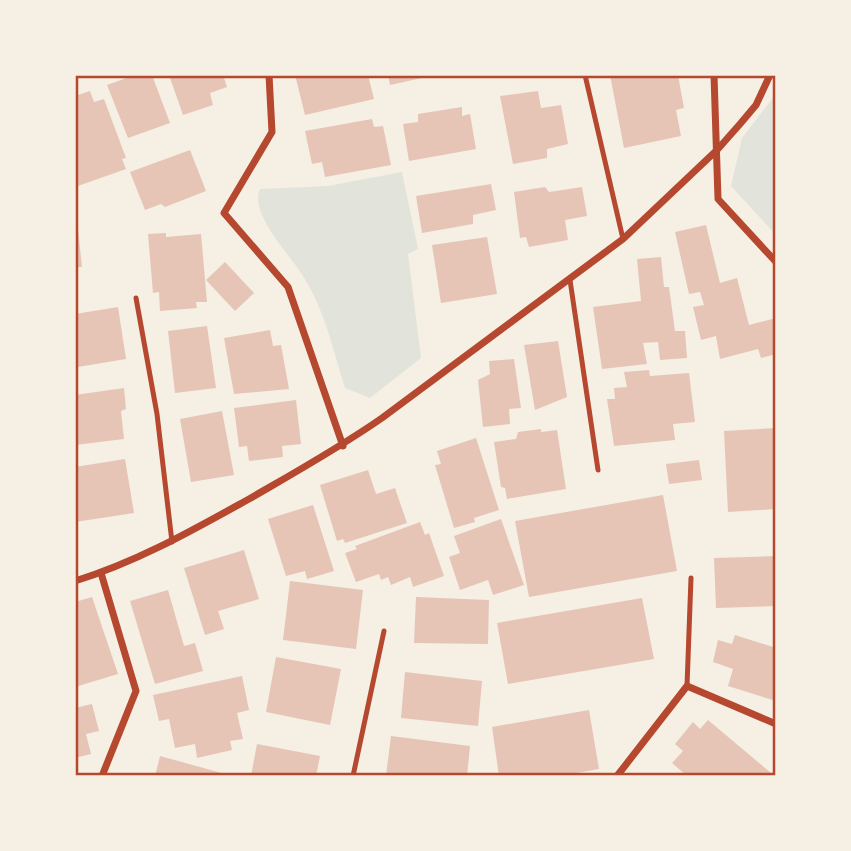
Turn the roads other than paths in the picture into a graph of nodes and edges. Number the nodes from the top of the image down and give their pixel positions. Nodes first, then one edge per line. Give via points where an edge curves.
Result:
1 (269, 75) edge
2 (585, 75) edge
3 (714, 75) edge
4 (770, 75) edge
5 (717, 150) junction
6 (623, 239) junction
7 (776, 262) edge
8 (570, 280) junction
9 (136, 298) dead end
10 (343, 446) junction
11 (598, 470) dead end
12 (172, 542) junction
13 (101, 573) junction
14 (691, 578) dead end
15 (75, 581) edge
16 (384, 631) dead end
17 (687, 687) junction
18 (776, 724) edge
19 (102, 776) edge
20 (353, 776) edge
21 (617, 776) edge

1 - 10 street via 272,132 224,213 288,287
2 - 6 lane
3 - 5 street
4 - 5 street via 756,105
5 - 6 street
5 - 7 street via 718,199
6 - 8 street
8 - 10 street
8 - 11 lane
9 - 12 lane via 157,414
10 - 12 street
12 - 13 street
13 - 15 street
13 - 19 street via 136,691
14 - 17 lane
16 - 20 lane
17 - 18 street
17 - 21 street

